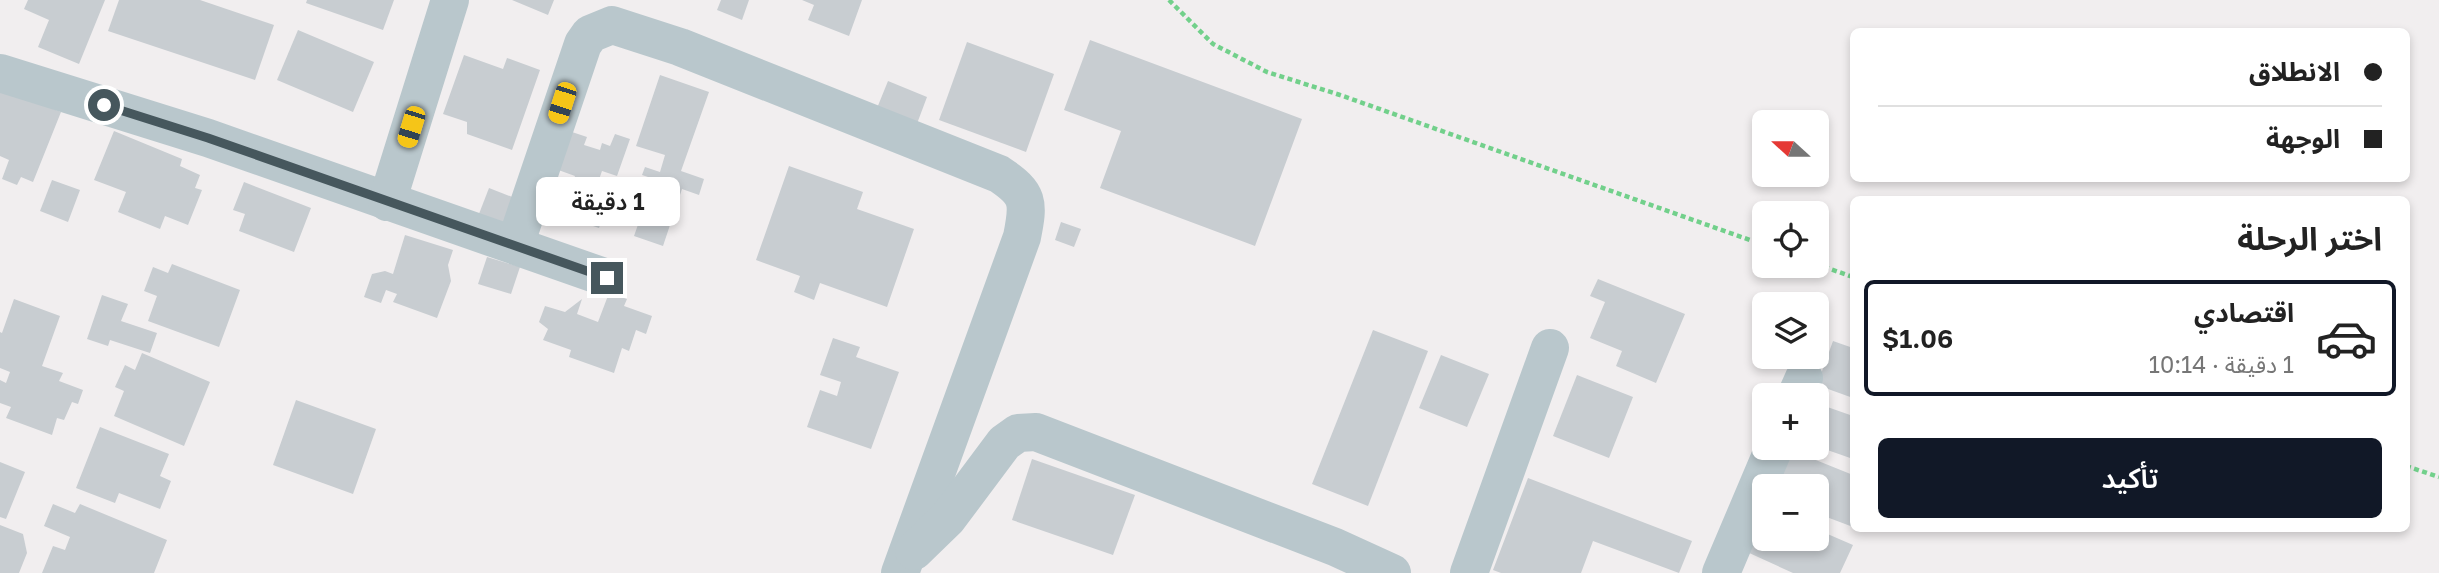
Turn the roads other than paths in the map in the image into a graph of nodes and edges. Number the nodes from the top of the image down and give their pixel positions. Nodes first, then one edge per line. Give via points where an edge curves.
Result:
1 (450, 0) edge
2 (0, 73) edge
3 (387, 202) junction
4 (515, 245) junction
5 (607, 278) dead end
6 (1550, 348) dead end
7 (1769, 460) edge
8 (904, 565) edge
9 (1392, 573) edge
10 (1469, 573) edge
11 (1721, 573) edge

1 - 3 street
2 - 3 street via 208,138
3 - 4 street
4 - 5 street
4 - 8 street via 583,44 590,34 612,25 819,101 999,174 1019,188 1026,198 1022,237
6 - 10 street
7 - 11 street
8 - 9 street via 948,518 1004,443 1018,433 1036,432

